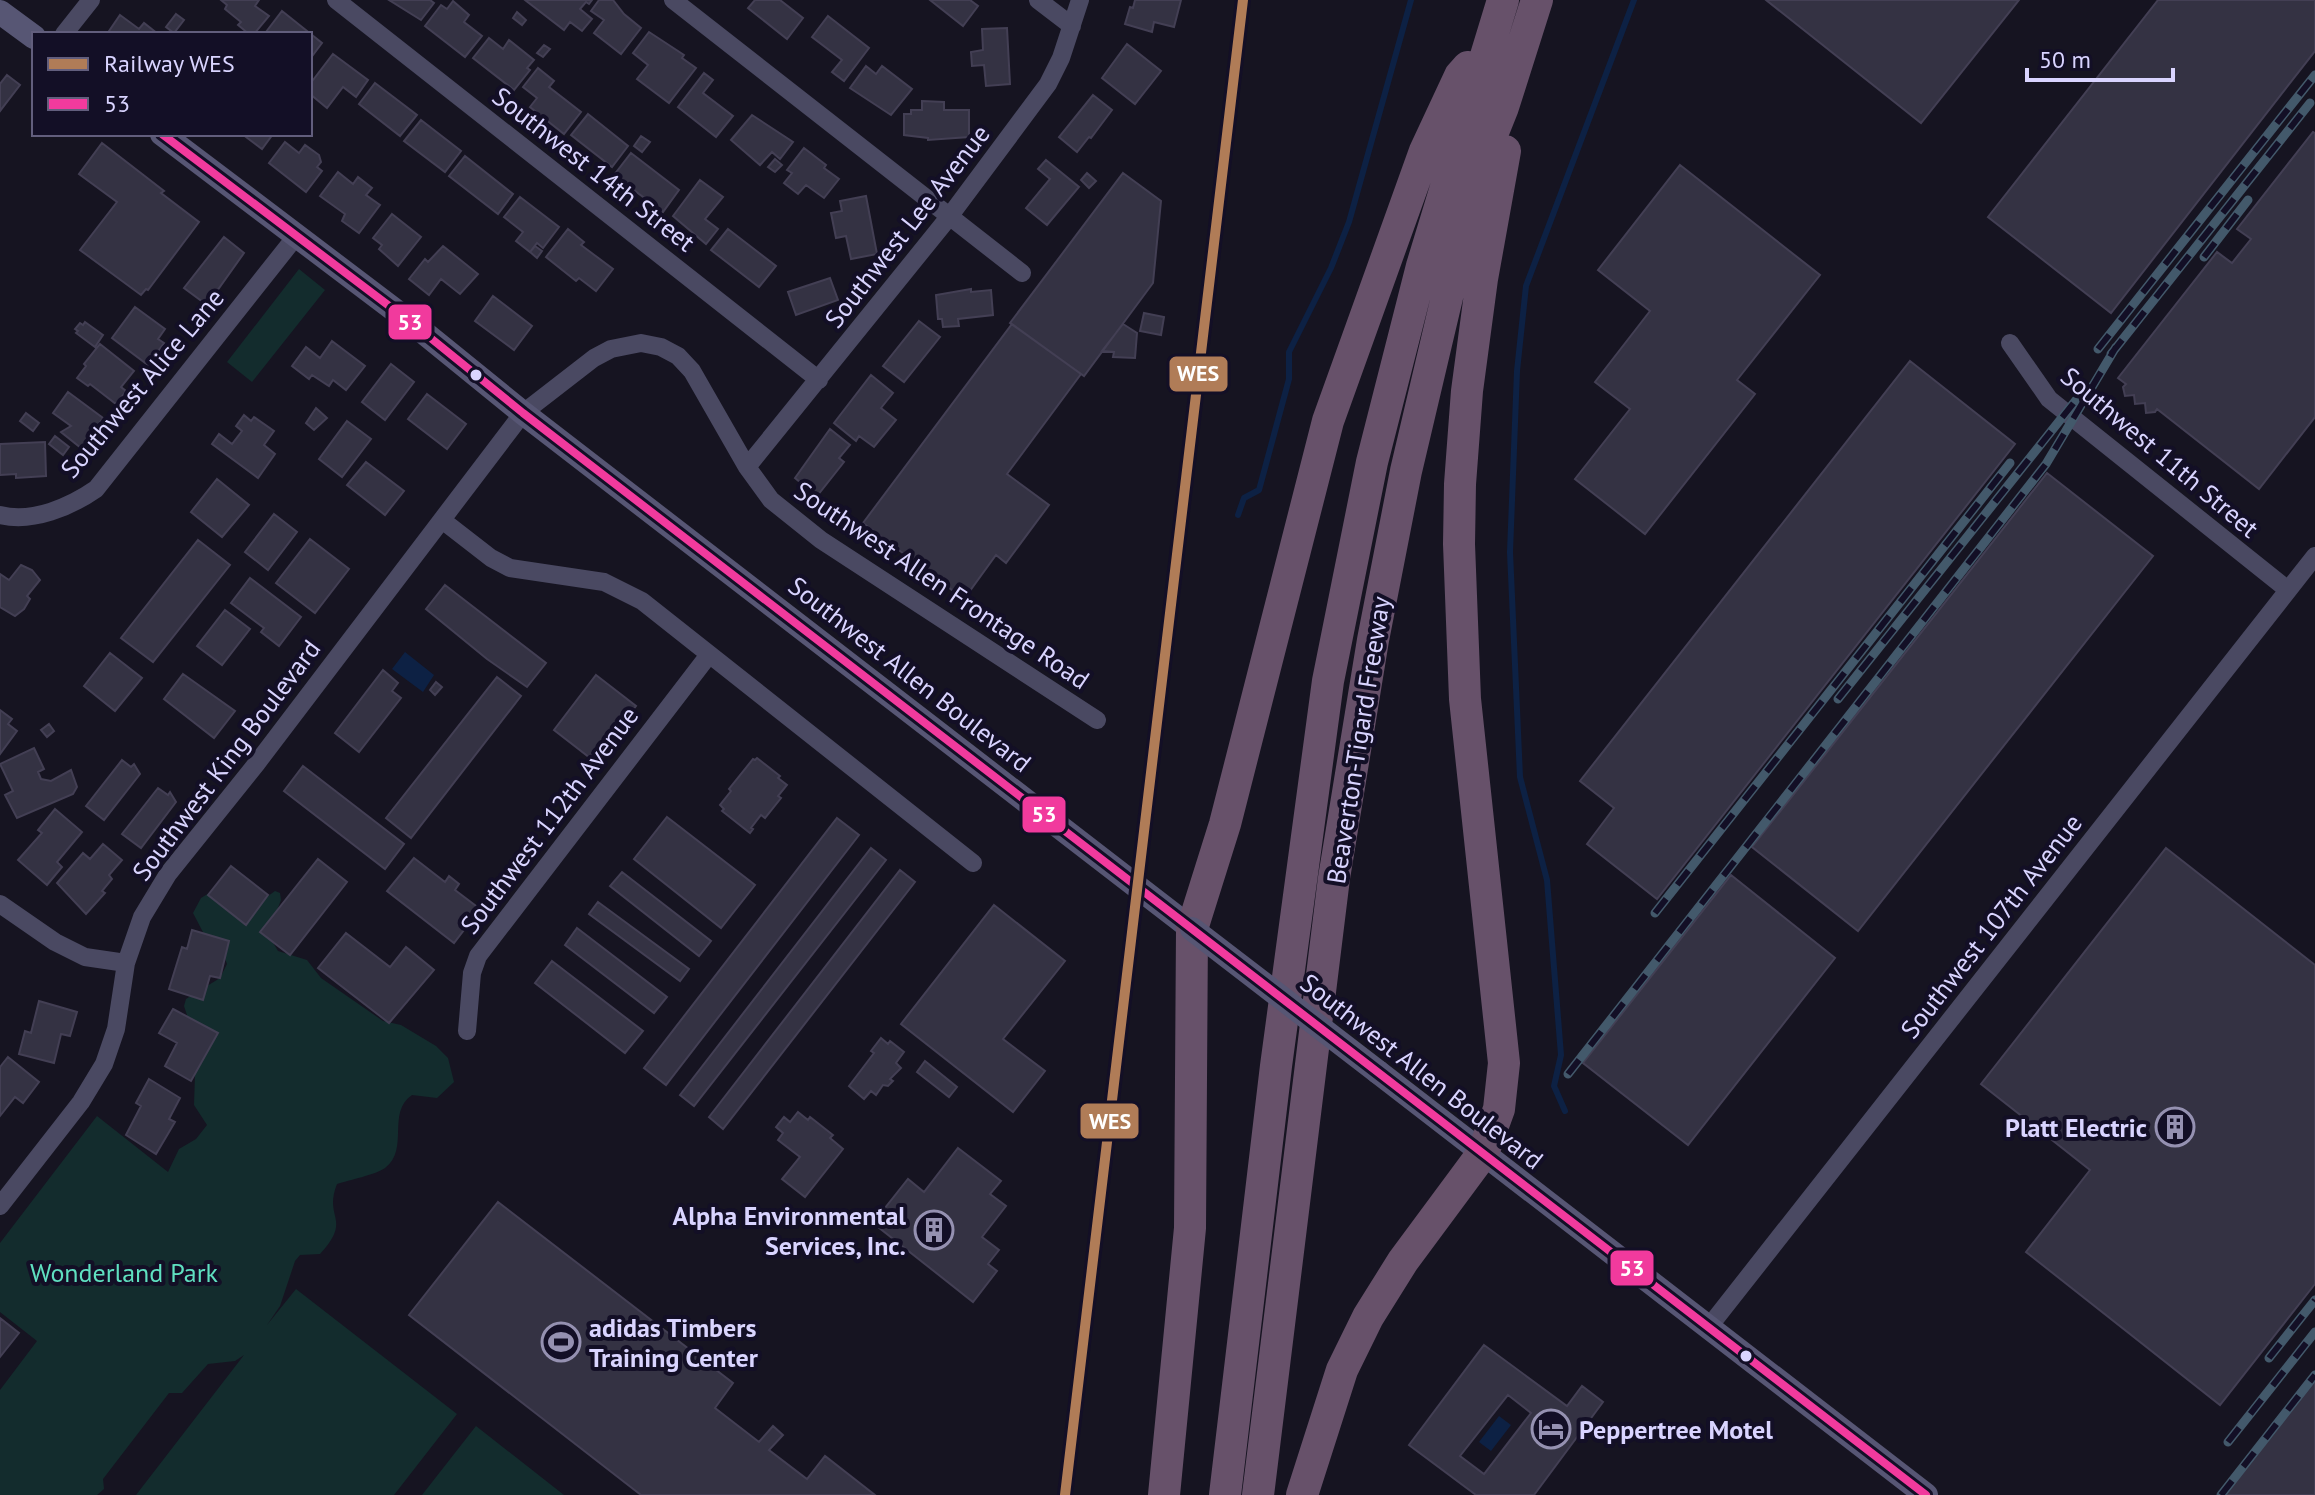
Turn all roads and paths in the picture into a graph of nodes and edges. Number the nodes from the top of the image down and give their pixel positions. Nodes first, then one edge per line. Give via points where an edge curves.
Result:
1 (91, 0) edge
2 (336, 0) edge
3 (673, 0) edge
4 (1038, 0) edge
5 (1080, 0) edge
6 (1503, 0) edge
7 (1537, 0) edge
8 (0, 12) edge
9 (1072, 26) junction
10 (66, 32) edge
11 (32, 36) edge
12 (1489, 44) junction
13 (1503, 107) junction
14 (165, 136) edge
15 (949, 217) junction
16 (297, 235) junction
17 (1022, 273) dead end
18 (2010, 343) dead end
19 (819, 380) junction
20 (523, 413) junction
21 (747, 467) junction
22 (0, 515) edge
23 (442, 520) junction
24 (2315, 556) edge
25 (2288, 590) junction
26 (708, 656) junction
27 (1097, 720) dead end
28 (973, 863) dead end
29 (0, 904) edge
30 (1192, 929) junction
31 (126, 963) junction
32 (467, 1031) dead end
33 (1483, 1153) junction
34 (0, 1206) edge
35 (1708, 1328) junction
36 (1164, 1495) edge
37 (1225, 1495) edge
38 (1258, 1495) edge
39 (1302, 1495) edge
40 (1926, 1495) edge

1 - 10 street
2 - 19 street, Southwest 14th Street
3 - 15 street
4 - 9 street
5 - 9 street, Southwest Lee Avenue
6 - 12 highway, Beaverton-Tigard Freeway
7 - 13 highway, Beaverton-Tigard Freeway
8 - 11 main road
9 - 15 street, Southwest Lee Avenue via 1048,84
12 - 30 highway via 1460,76 1425,151 1328,421 1225,824
12 - 37 highway, Beaverton-Tigard Freeway via 1422,266 1372,462 1328,681
13 - 33 highway via 1505,155 1471,363 1460,499 1465,699 1504,1063 1499,1109
13 - 38 highway, Beaverton-Tigard Freeway via 1485,152 1448,293 1373,640 1334,878
14 - 16 main road, Southwest Allen Boulevard
15 - 17 street
15 - 19 street, Southwest Lee Avenue
16 - 20 main road, Southwest Allen Boulevard
16 - 22 street, Southwest Alice Lane via 96,489 53,511
18 - 25 street, Southwest 11th Street via 2049,399
19 - 21 street, Southwest Lee Avenue
20 - 21 street, Southwest Allen Frontage Road via 611,349 641,343 661,347 692,371
20 - 23 street, Southwest King Boulevard
20 - 30 main road, Southwest Allen Boulevard
21 - 27 street, Southwest Allen Frontage Road via 771,500 821,540
23 - 26 street via 510,568 623,589
23 - 31 street, Southwest King Boulevard via 168,874 142,917
24 - 25 street, Southwest 107th Avenue
25 - 35 street, Southwest 107th Avenue
26 - 28 street
26 - 32 street, Southwest 112th Avenue via 478,956
29 - 31 street via 85,957
30 - 33 main road, Southwest Allen Boulevard, bridge
30 - 36 highway via 1190,1228
31 - 34 street, Southwest King Boulevard via 116,1029 104,1064
33 - 35 main road, Southwest Allen Boulevard
33 - 39 highway via 1368,1317 1342,1370
35 - 40 main road, Southwest Allen Boulevard

